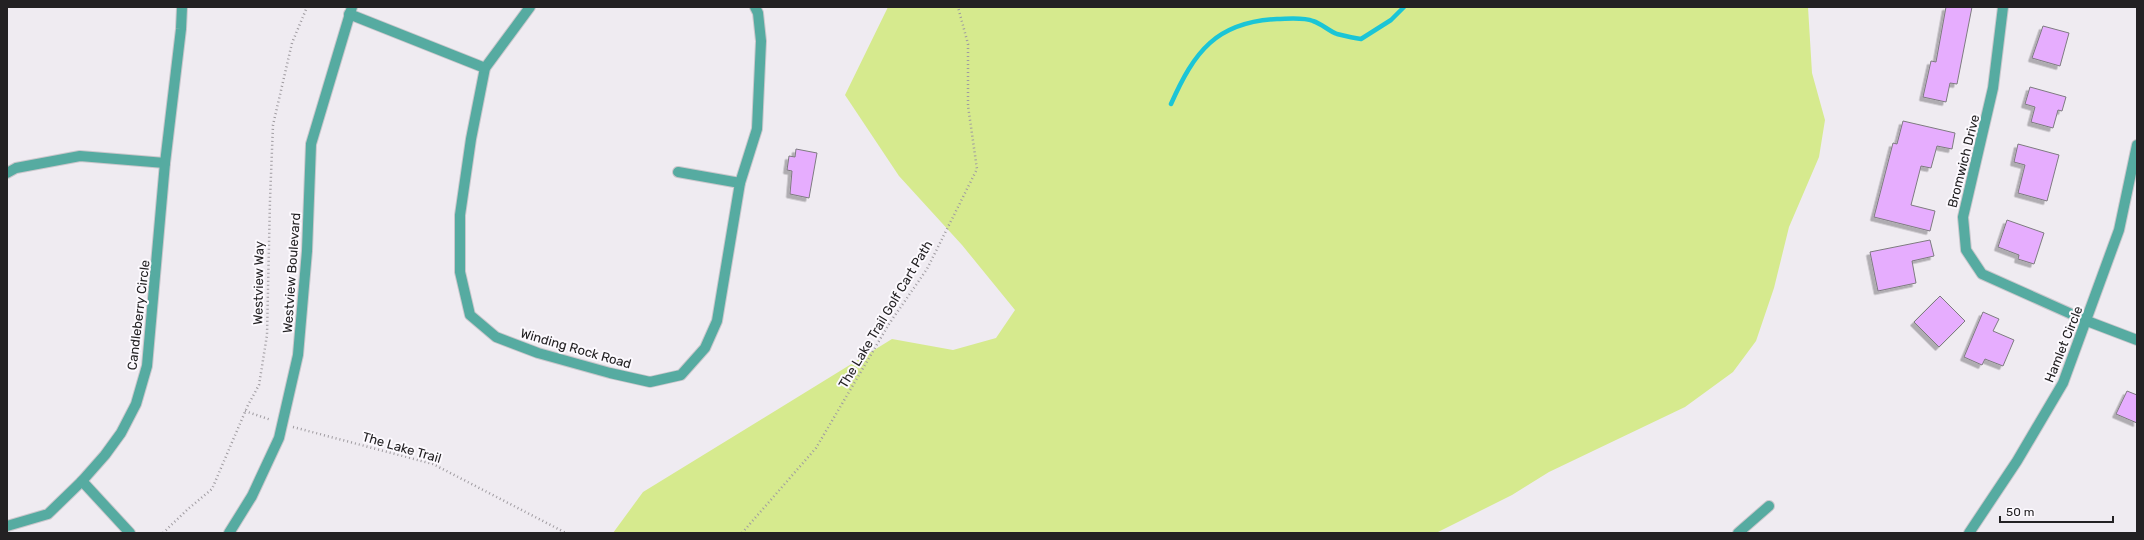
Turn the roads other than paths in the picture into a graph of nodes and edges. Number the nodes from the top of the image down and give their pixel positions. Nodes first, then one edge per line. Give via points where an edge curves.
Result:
1 (182, 7) edge
2 (530, 7) edge
3 (755, 7) edge
4 (2003, 7) edge
5 (350, 11) edge
6 (486, 68) junction
7 (2137, 145) edge
8 (165, 163) junction
9 (7, 172) edge
10 (678, 172) dead end
11 (740, 183) junction
12 (2087, 321) junction
13 (2137, 340) edge
14 (82, 480) junction
15 (1769, 506) dead end
16 (7, 526) edge
17 (130, 533) edge
18 (229, 533) edge
19 (1738, 533) edge
20 (1969, 533) edge

1 - 8 street, Candleberry Circle
2 - 6 street, Winding Rock Road
3 - 11 street, Winding Rock Road via 761,41 757,129
4 - 12 street, Bromwich Drive via 1993,88 1963,217 1966,250 1982,274
5 - 6 street
5 - 18 street, Westview Boulevard via 311,144 307,251 298,355 279,438 252,496
6 - 11 street, Winding Rock Road via 471,140 460,215 460,272 470,315 496,337 538,353 650,382 681,375 705,348 717,321
7 - 12 street, Hamlet Circle via 2119,230
8 - 9 street via 80,156
8 - 14 street, Candleberry Circle via 147,366 136,404 121,433
10 - 11 street
12 - 13 street, Bromwich Drive
12 - 20 street, Hamlet Circle via 2063,383 2017,461
14 - 16 street, Candleberry Circle via 48,514
14 - 17 street
15 - 19 street

